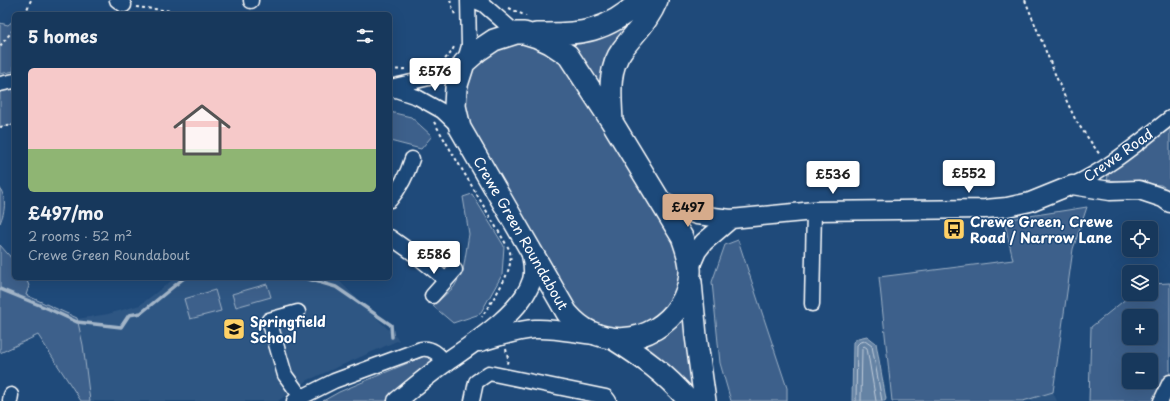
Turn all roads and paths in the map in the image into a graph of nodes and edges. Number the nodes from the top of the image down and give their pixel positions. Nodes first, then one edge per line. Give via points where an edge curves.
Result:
1 (31, 0) edge
2 (450, 0) edge
3 (468, 0) edge
4 (473, 0) edge
5 (641, 0) edge
6 (657, 0) edge
7 (1026, 0) edge
8 (120, 3) edge
9 (508, 7) dead end
10 (26, 12) edge
11 (185, 12) edge
12 (456, 21) dead end
13 (523, 27) junction
14 (12, 32) edge
15 (456, 41) dead end
16 (0, 46) edge
17 (442, 61) dead end
18 (463, 65) junction
19 (406, 69) dead end
20 (392, 70) edge
21 (12, 81) edge
22 (0, 84) edge
23 (392, 86) edge
24 (392, 88) edge
25 (1170, 118) edge
26 (432, 120) dead end
27 (612, 122) junction
28 (12, 125) edge
29 (0, 127) edge
30 (460, 128) junction
31 (412, 159) dead end
32 (1108, 165) junction
33 (1072, 185) junction
34 (392, 198) edge
35 (658, 199) junction
36 (1170, 203) edge
37 (814, 210) junction
38 (731, 219) junction
39 (392, 238) edge
40 (530, 249) junction
41 (690, 270) junction
42 (432, 296) dead end
43 (812, 304) dead end
44 (298, 312) dead end
45 (481, 318) dead end
46 (606, 337) junction
47 (504, 344) dead end
48 (472, 345) junction
49 (445, 363) junction
50 (505, 377) junction
51 (1170, 382) edge
52 (297, 399) edge
53 (397, 401) edge
54 (472, 401) edge
55 (609, 401) edge
56 (688, 401) edge
57 (705, 401) edge
58 (1161, 401) edge

1 - 10 path
2 - 12 path
3 - 18 street via 470,46
4 - 13 street
5 - 13 highway via 621,17 587,32 561,34
6 - 27 highway via 652,13 616,60 610,88
7 - 32 path via 1076,121
8 - 11 path
9 - 13 path
13 - 18 highway via 494,40
13 - 27 highway via 568,55
14 - 16 path
15 - 17 path via 451,53
18 - 23 street via 442,74
18 - 30 highway, Crewe Green Roundabout via 456,88 455,106
19 - 20 path
21 - 22 street
24 - 30 street via 436,107
25 - 32 street, Crewe Road
26 - 45 path via 511,254 510,268
27 - 35 highway
28 - 29 path
30 - 40 highway, Crewe Green Roundabout
31 - 34 street via 399,190
32 - 33 street, Crewe Road
33 - 36 main road via 1110,191 1139,190
33 - 37 main road, Crewe Road via 1030,202 1007,207
35 - 38 main road, Crewe Road via 697,215
35 - 41 highway via 682,238
37 - 38 main road, Crewe Road
37 - 43 street
38 - 41 main road via 704,242 697,251
39 - 42 street via 450,275
40 - 46 highway, Crewe Green Roundabout via 567,313 583,328
40 - 48 main road via 534,268 527,289 510,313
41 - 46 highway, Crewe Green Roundabout via 683,298 666,322 640,336 622,339
41 - 57 highway
44 - 52 street via 269,320 285,375
46 - 48 main road via 534,329
46 - 56 highway via 644,358
47 - 50 path via 508,358
48 - 49 main road
49 - 52 street via 436,352 421,349 334,381
49 - 53 main road
50 - 54 street via 489,373 476,382
50 - 55 street via 606,397
51 - 58 street

